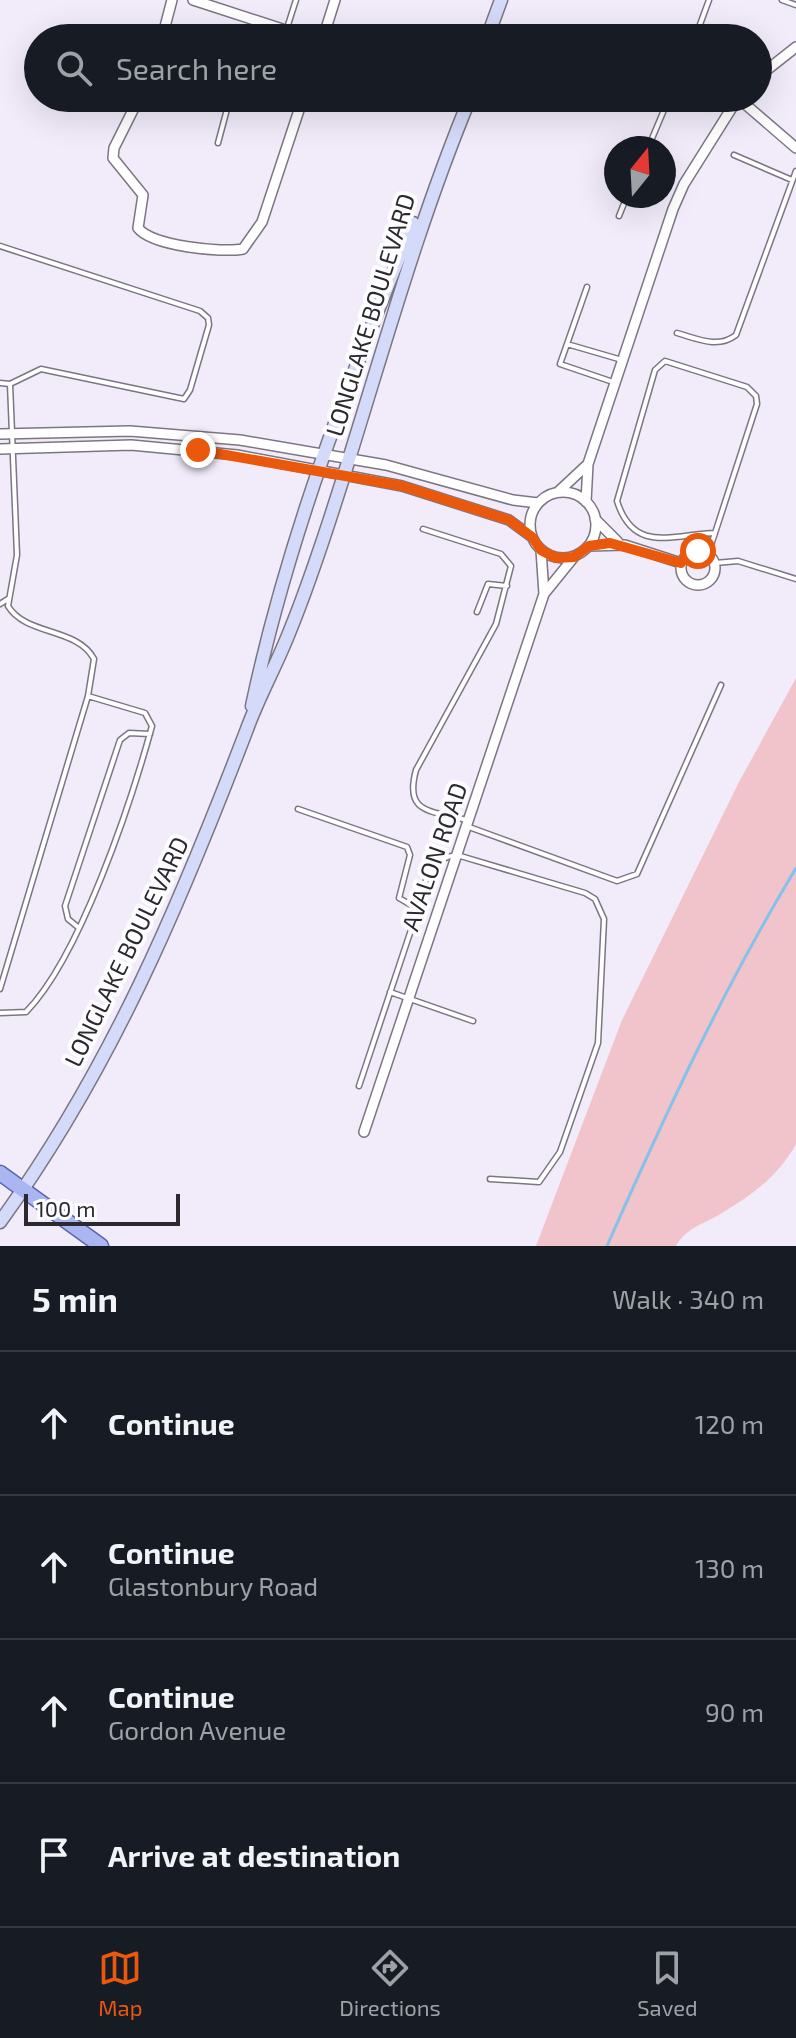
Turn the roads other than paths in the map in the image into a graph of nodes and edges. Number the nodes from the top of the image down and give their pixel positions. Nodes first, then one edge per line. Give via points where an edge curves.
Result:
1 (172, 0) edge
2 (193, 0) edge
3 (296, 0) edge
4 (335, 0) edge
5 (504, 0) edge
6 (709, 0) edge
7 (782, 0) edge
8 (796, 5) edge
9 (167, 24) edge
10 (266, 24) edge
11 (289, 24) edge
12 (327, 24) edge
13 (495, 24) edge
14 (700, 24) edge
15 (796, 47) edge
16 (772, 66) edge
17 (131, 112) edge
18 (226, 112) edge
19 (298, 112) edge
20 (458, 112) edge
21 (465, 112) edge
22 (663, 112) edge
23 (729, 112) edge
24 (754, 112) edge
25 (653, 136) edge
26 (218, 143) dead end
27 (796, 148) edge
28 (734, 155) dead end
29 (796, 171) edge
30 (792, 180) junction
31 (622, 208) edge
32 (619, 216) dead end
33 (0, 246) edge
34 (587, 287) dead end
35 (677, 333) dead end
36 (567, 344) junction
37 (622, 360) junction
38 (615, 382) junction
39 (0, 383) edge
40 (10, 384) junction
41 (0, 434) edge
42 (13, 434) junction
43 (0, 449) edge
44 (14, 449) junction
45 (325, 453) junction
46 (349, 457) junction
47 (588, 464) junction
48 (319, 472) junction
49 (344, 475) junction
50 (558, 492) junction
51 (586, 502) junction
52 (538, 503) junction
53 (595, 519) junction
54 (423, 529) dead end
55 (715, 533) junction
56 (532, 537) junction
57 (625, 545) junction
58 (589, 546) junction
59 (541, 550) junction
60 (708, 554) junction
61 (574, 557) junction
62 (681, 563) junction
63 (715, 563) junction
64 (796, 579) edge
65 (507, 586) junction
66 (544, 594) junction
67 (8, 599) junction
68 (0, 604) edge
69 (477, 612) dead end
70 (721, 685) dead end
71 (88, 696) junction
72 (248, 725) junction
73 (150, 734) junction
74 (298, 809) dead end
75 (467, 823) junction
76 (457, 855) junction
77 (418, 909) junction
78 (79, 928) junction
79 (0, 989) edge
80 (390, 992) junction
81 (409, 998) junction
82 (0, 1013) edge
83 (473, 1021) dead end
84 (359, 1086) dead end
85 (364, 1132) dead end
86 (0, 1173) edge
87 (490, 1179) dead end
88 (24, 1188) junction
89 (0, 1222) edge
90 (101, 1246) edge

1 - 9 street
2 - 10 street
3 - 11 lane
4 - 12 street
5 - 13 main road
6 - 14 lane
7 - 8 lane
15 - 16 street
17 - 19 street via 113,158 143,195 141,232 221,253 243,249 262,222
18 - 26 lane
20 - 45 main road, LONGLAKE BOULEVARD
21 - 46 main road, LONGLAKE BOULEVARD via 412,248
22 - 25 lane
23 - 37 street via 673,209
24 - 27 street
28 - 30 lane
29 - 30 lane
30 - 35 lane via 736,335 726,343 712,343
31 - 32 lane
33 - 40 lane via 200,311 209,325 184,399 41,369
34 - 36 lane
36 - 37 lane
36 - 38 lane via 560,364
37 - 38 street
38 - 47 street
39 - 40 lane
40 - 42 lane
41 - 42 street
42 - 44 lane
42 - 45 street via 190,434
43 - 44 street
44 - 48 street via 163,446
44 - 67 lane via 17,555
45 - 46 street
45 - 48 main road, LONGLAKE BOULEVARD
46 - 49 main road, LONGLAKE BOULEVARD
46 - 52 street
47 - 50 street
47 - 51 street
48 - 49 street
48 - 72 main road, LONGLAKE BOULEVARD via 272,616
49 - 56 street via 479,510 509,520
49 - 72 main road, LONGLAKE BOULEVARD via 291,630
50 - 51 street
50 - 52 street
51 - 53 street
52 - 56 street via 530,519
53 - 57 street
53 - 58 street
54 - 65 lane via 501,554 511,566
55 - 55 lane via 756,396 747,387 665,361 655,370 617,501 621,516 656,540
55 - 60 lane
56 - 59 street
57 - 58 street
57 - 62 street
58 - 61 street
59 - 61 street via 556,558
59 - 66 street, AVALON ROAD
60 - 62 street via 692,551
60 - 63 street
61 - 66 street, AVALON ROAD
62 - 63 street via 681,575 695,586 711,580
63 - 64 lane via 738,561
65 - 69 lane via 488,584
65 - 75 lane via 496,624 416,770 410,792 423,806
66 - 75 street, AVALON ROAD
67 - 68 lane
67 - 71 lane via 18,617 70,638 91,653
70 - 75 lane via 637,874 630,878 617,881
71 - 73 lane via 145,713 152,721
71 - 79 lane
72 - 88 main road, LONGLAKE BOULEVARD via 207,839 149,970
73 - 78 lane
73 - 78 lane via 129,733 120,740 65,906 68,919
74 - 77 lane via 407,847 410,855 399,898
75 - 76 street, AVALON ROAD
76 - 77 lane via 442,857 431,867
76 - 81 street, AVALON ROAD
76 - 87 lane via 585,893 595,899 604,919 598,1043 560,1152 539,1182
77 - 80 lane
78 - 82 lane via 32,1006 18,1015
80 - 81 lane
80 - 84 lane
81 - 83 lane
81 - 85 street, AVALON ROAD
86 - 88 main road
88 - 89 main road, LONGLAKE BOULEVARD
88 - 90 main road

